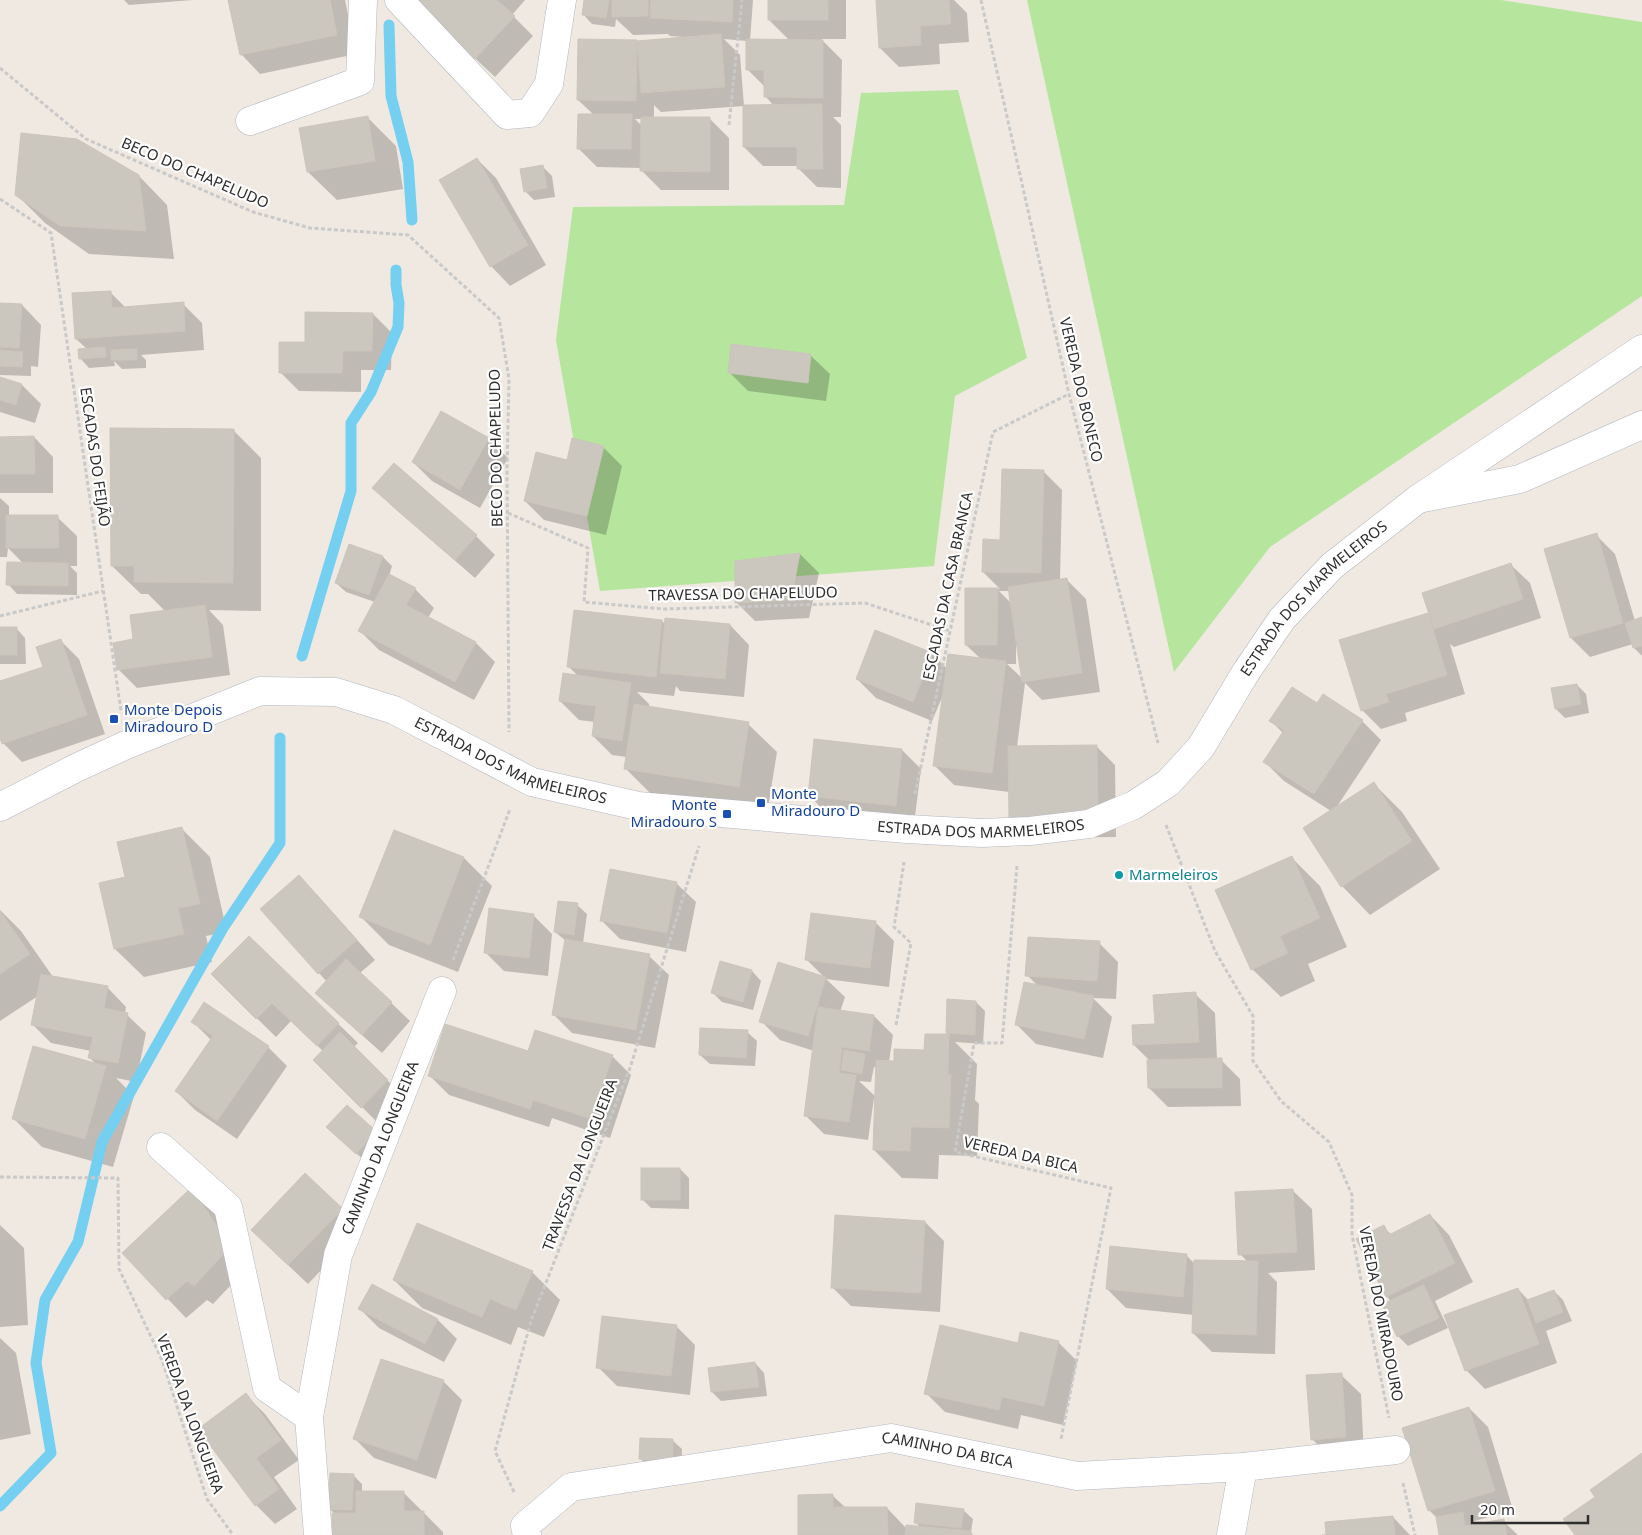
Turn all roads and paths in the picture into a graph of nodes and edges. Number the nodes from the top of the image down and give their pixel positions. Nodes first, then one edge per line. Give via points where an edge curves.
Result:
1 (364, 0) edge
2 (399, 0) edge
3 (562, 0) edge
4 (742, 0) edge
5 (981, 0) edge
6 (0, 68) edge
7 (250, 121) dead end
8 (729, 124) dead end
9 (0, 199) edge
10 (1642, 349) edge
11 (1069, 394) junction
12 (1642, 425) edge
13 (1418, 499) junction
14 (508, 513) junction
15 (103, 591) junction
16 (0, 616) edge
17 (950, 632) junction
18 (509, 738) dead end
19 (126, 745) junction
20 (521, 778) junction
21 (1161, 787) junction
22 (0, 807) edge
23 (710, 812) junction
24 (1019, 832) junction
25 (906, 842) junction
26 (442, 991) joint
27 (896, 1025) dead end
28 (161, 1146) dead end
29 (0, 1178) edge
30 (309, 1417) junction
31 (1396, 1450) junction
32 (1242, 1467) junction
33 (1055, 1472) junction
34 (527, 1529) edge
35 (233, 1535) edge
36 (318, 1535) edge
37 (1231, 1535) edge
38 (1415, 1535) edge

1 - 7 street via 360,81
2 - 3 street via 507,116 530,113 549,84
4 - 8 path
5 - 11 path, VEREDA DO BONECO
6 - 14 path, BECO DO CHAPELUDO via 86,139 253,212 310,228 408,234 499,318 509,379
9 - 15 path, ESCADAS DO FEIJÃO via 51,233
10 - 13 street, ESTRADA DOS MARMELEIROS
11 - 17 path, ESCADAS DA CASA BRANCA via 993,432
11 - 21 path, VEREDA DO BONECO
12 - 13 street via 1520,479
13 - 21 street, ESTRADA DOS MARMELEIROS via 1332,566 1282,619 1201,747
14 - 17 path, TRAVESSA DO CHAPELUDO via 588,548 584,602 664,608 865,603
14 - 18 path, BECO DO CHAPELUDO
15 - 16 path
15 - 19 path, ESCADAS DO FEIJÃO
17 - 25 path, ESCADAS DA CASA BRANCA
19 - 20 street, ESTRADA DOS MARMELEIROS via 260,691 336,692 394,710
19 - 22 street, ESTRADA DOS MARMELEIROS
20 - 23 street, ESTRADA DOS MARMELEIROS via 638,806
20 - 26 path
21 - 24 street, ESTRADA DOS MARMELEIROS via 1134,805 1089,824
21 - 31 path, VEREDA DO MIRADOURO via 1215,951 1253,1016 1253,1061 1281,1101 1329,1142 1352,1195 1352,1235
23 - 25 street, ESTRADA DOS MARMELEIROS
23 - 34 path, TRAVESSA DA LONGUEIRA via 630,1068 531,1321 495,1451
24 - 25 street, ESTRADA DOS MARMELEIROS
24 - 33 path, VEREDA DA BICA via 1002,1043 974,1043 955,1152 1111,1188
25 - 27 path, ESCADAS DA CASA BRANCA via 894,927 911,943
26 - 30 street, CAMINHO DA LONGUEIRA via 338,1255
28 - 30 street via 228,1208 267,1388
29 - 35 path, VEREDA DA LONGUEIRA via 118,1178 119,1269 162,1360 207,1499
30 - 36 street, CAMINHO DA LONGUEIRA
31 - 32 street, CAMINHO DA BICA
31 - 38 path, VEREDA DO MIRADOURO
32 - 33 street, CAMINHO DA BICA via 1077,1476
32 - 37 street
33 - 34 street, CAMINHO DA BICA via 891,1438 571,1487

